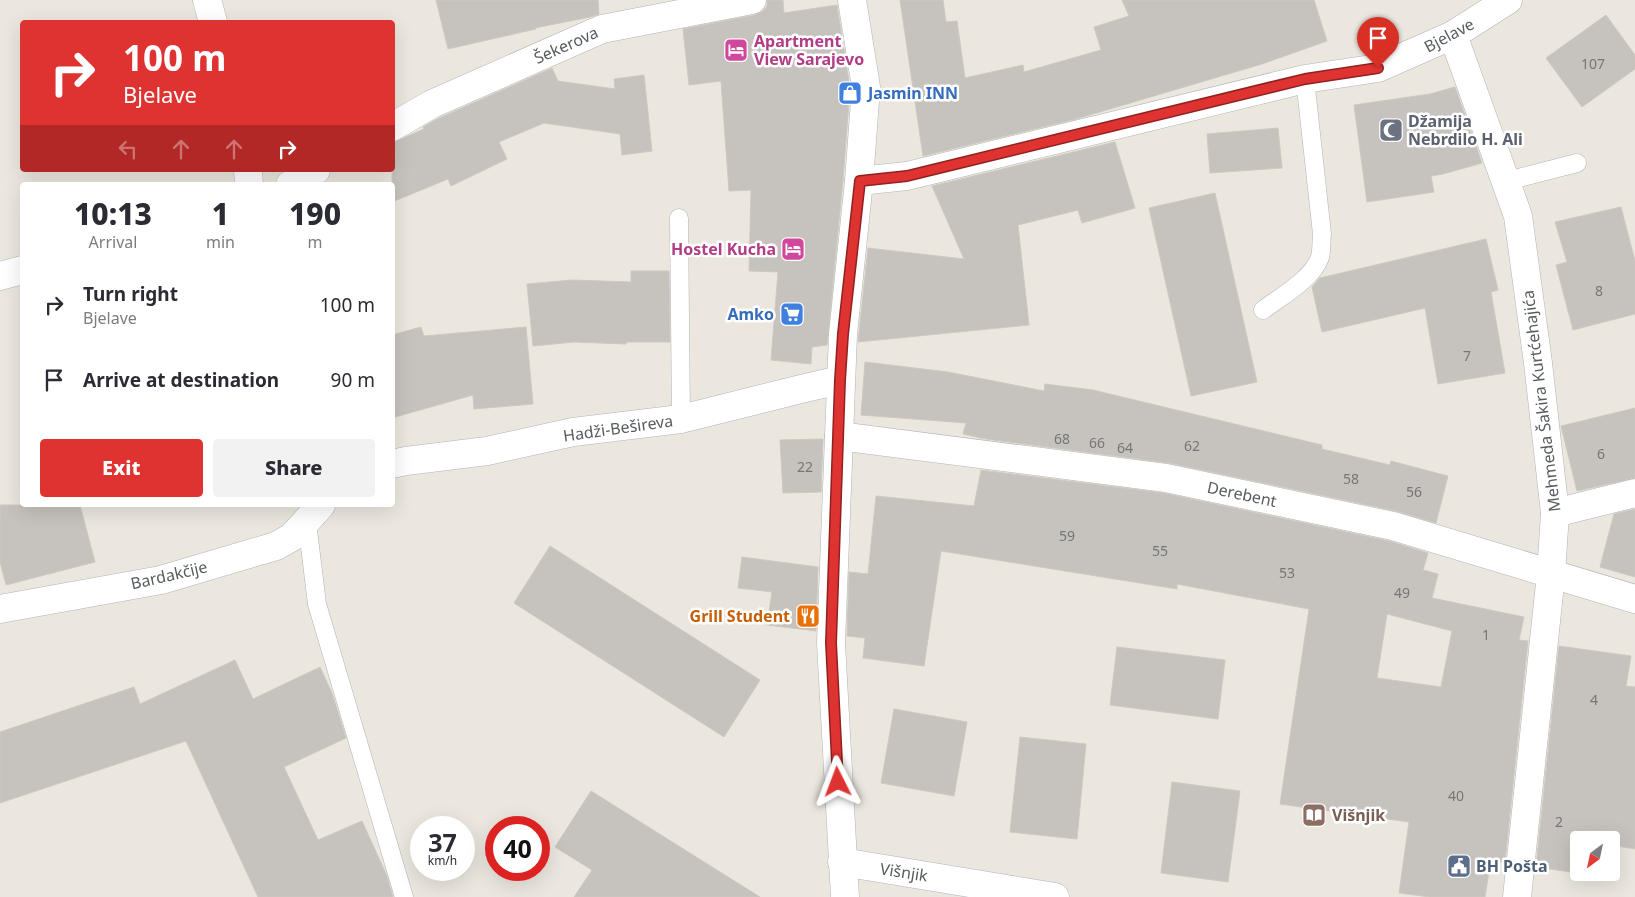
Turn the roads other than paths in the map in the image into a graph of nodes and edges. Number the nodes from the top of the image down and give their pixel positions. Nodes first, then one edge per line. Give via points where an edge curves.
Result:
1 (207, 0) edge
2 (752, 0) edge
3 (852, 0) edge
4 (1508, 0) edge
5 (212, 20) edge
6 (1454, 36) junction
7 (1305, 79) junction
8 (395, 125) edge
9 (1577, 163) dead end
10 (313, 172) edge
11 (860, 181) junction
12 (1506, 181) junction
13 (295, 182) edge
14 (679, 218) dead end
15 (20, 271) edge
16 (0, 276) edge
17 (1263, 310) dead end
18 (840, 380) junction
19 (680, 419) junction
20 (839, 436) junction
21 (395, 463) edge
22 (1635, 493) edge
23 (310, 511) edge
24 (1555, 513) junction
25 (1551, 574) junction
26 (1635, 599) edge
27 (0, 609) edge
28 (842, 862) junction
29 (404, 897) edge
30 (845, 897) edge
31 (1055, 897) edge
32 (1517, 897) edge

1 - 5 street
2 - 8 street, Šekerova via 602,29 432,104
3 - 11 street via 866,87
4 - 6 street, Bjelave
6 - 7 street, Bjelave via 1378,68
6 - 12 street, Mehmeda Šakira Kurtćehajića
7 - 11 street, Bjelave via 907,176
7 - 17 lane via 1322,234 1320,256 1305,278
9 - 12 lane
10 - 13 street
11 - 18 street
12 - 24 street, Mehmeda Šakira Kurtćehajića via 1518,216
14 - 19 lane
15 - 16 street
18 - 19 street, Hadži-Bešireva
18 - 20 street
19 - 21 street, Hadži-Bešireva via 573,432 487,451
20 - 25 street, Derebent via 1166,478 1393,526
20 - 28 street via 831,643
22 - 24 street
23 - 27 street, Bardakčije via 292,537 276,546 161,580
23 - 29 lane via 316,604
24 - 25 street, Mehmeda Šakira Kurtćehajića
25 - 26 street, Derebent
25 - 32 street, Mehmeda Šakira Kurtćehajića
28 - 30 street
28 - 31 street, Višnjik

